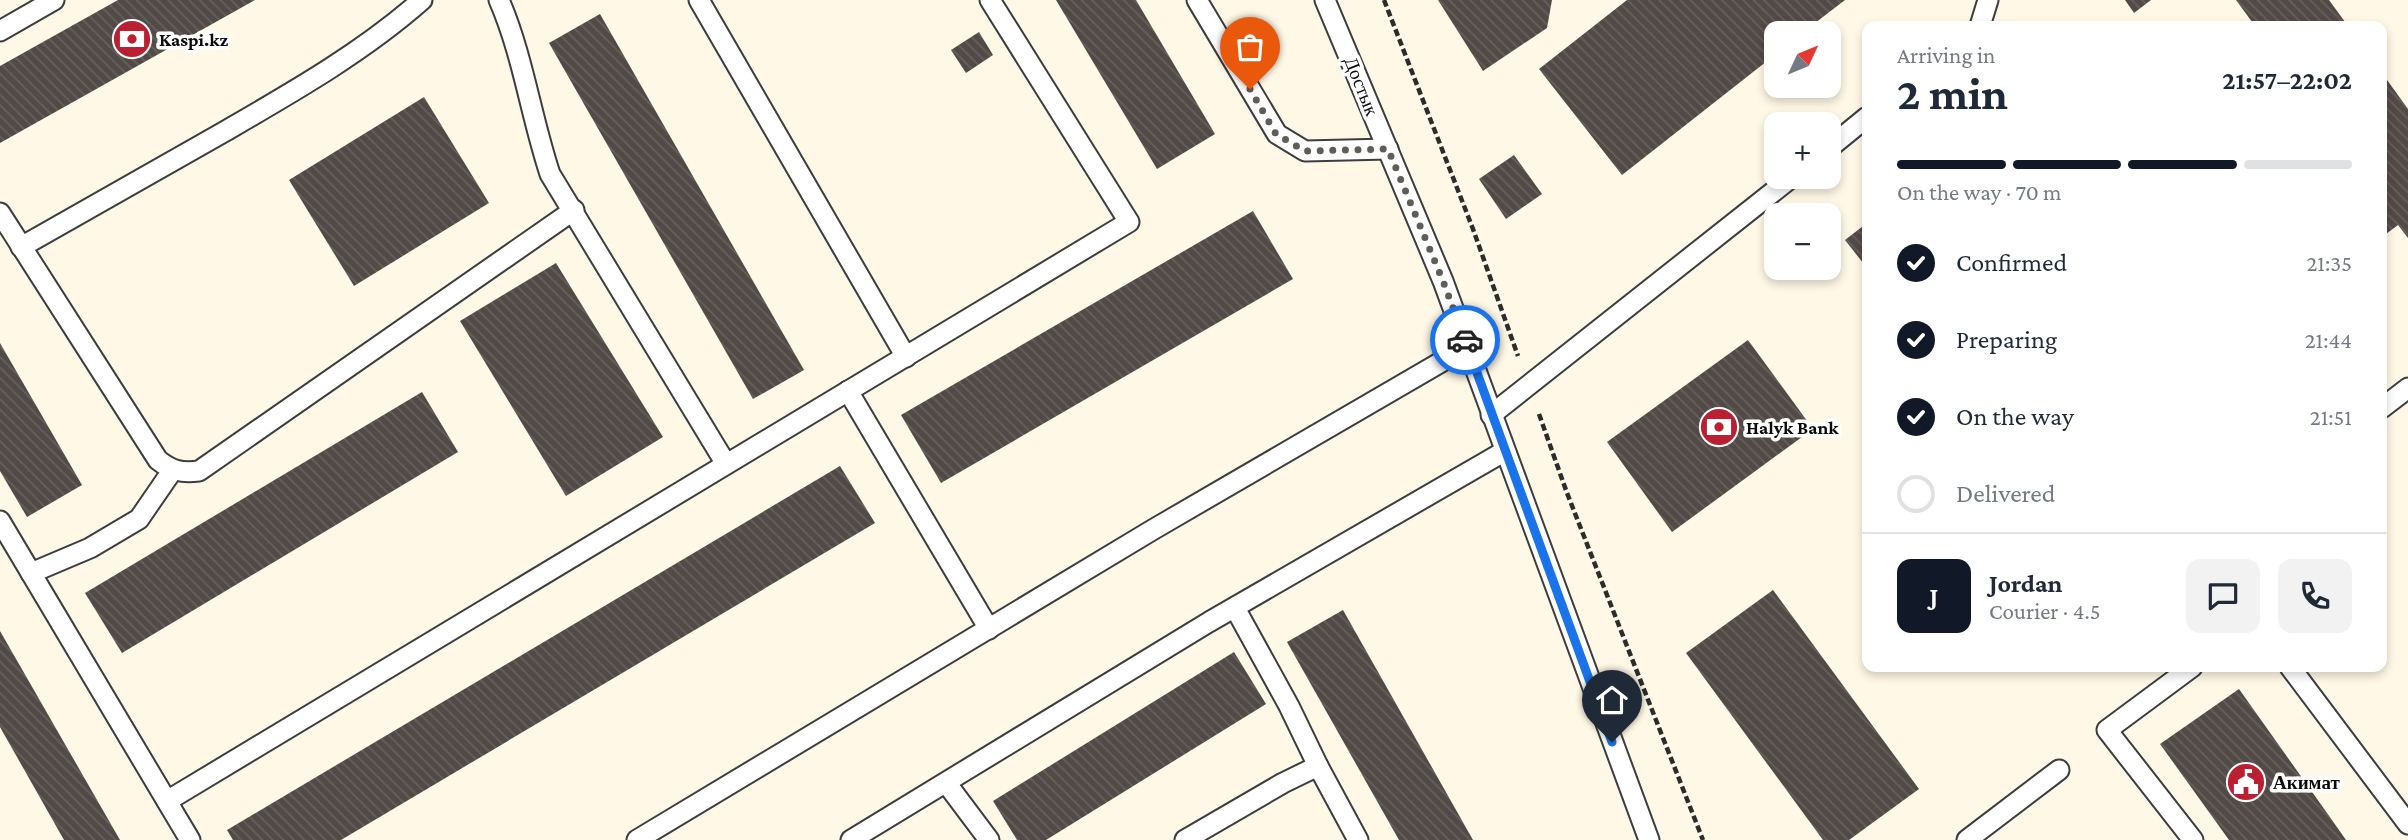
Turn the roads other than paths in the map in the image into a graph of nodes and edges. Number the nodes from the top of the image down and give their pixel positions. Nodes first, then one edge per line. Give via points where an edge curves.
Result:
1 (54, 0) edge
2 (422, 0) edge
3 (499, 0) edge
4 (699, 0) edge
5 (990, 0) edge
6 (1198, 0) edge
7 (1325, 0) edge
8 (1988, 0) edge
9 (1982, 21) edge
10 (0, 31) edge
11 (1862, 121) edge
12 (1841, 138) edge
13 (1388, 149) junction
14 (1777, 189) edge
15 (573, 210) junction
16 (0, 213) edge
17 (21, 247) junction
18 (1467, 347) junction
19 (906, 357) junction
20 (2408, 388) edge
21 (848, 391) junction
22 (2387, 404) edge
23 (1491, 415) junction
24 (1505, 451) junction
25 (726, 464) junction
26 (172, 471) junction
27 (0, 521) edge
28 (31, 573) junction
29 (1235, 608) junction
30 (989, 629) junction
31 (2185, 672) edge
32 (2294, 672) edge
33 (1318, 766) junction
34 (2059, 770) dead end
35 (947, 784) junction
36 (166, 800) junction
37 (2408, 824) edge
38 (190, 840) edge
39 (637, 840) edge
40 (851, 840) edge
41 (989, 840) edge
42 (1185, 840) edge
43 (1358, 840) edge
44 (1649, 840) edge
45 (1968, 840) edge
46 (2193, 840) edge

1 - 10 lane
2 - 17 lane via 348,58
3 - 15 lane via 550,174
4 - 19 lane
5 - 19 lane via 1129,222
6 - 13 lane via 1276,134 1305,151
7 - 13 lane, Достык
8 - 9 lane
11 - 12 lane
13 - 18 lane, Достык
14 - 23 lane
15 - 25 lane
15 - 26 lane via 199,471
16 - 17 lane
17 - 26 lane via 149,447
18 - 23 lane, Достык
18 - 30 lane
19 - 21 lane
20 - 22 lane
21 - 25 lane
21 - 30 lane
23 - 24 lane, Достык
24 - 29 lane
24 - 44 lane, Достык
25 - 36 lane
26 - 28 lane via 139,519 90,548
27 - 28 lane
28 - 36 lane
29 - 33 lane
29 - 35 lane
30 - 39 lane
31 - 46 lane via 2107,730
32 - 37 lane
33 - 42 lane
33 - 43 lane
34 - 45 lane
35 - 40 lane
35 - 41 lane
36 - 38 lane

